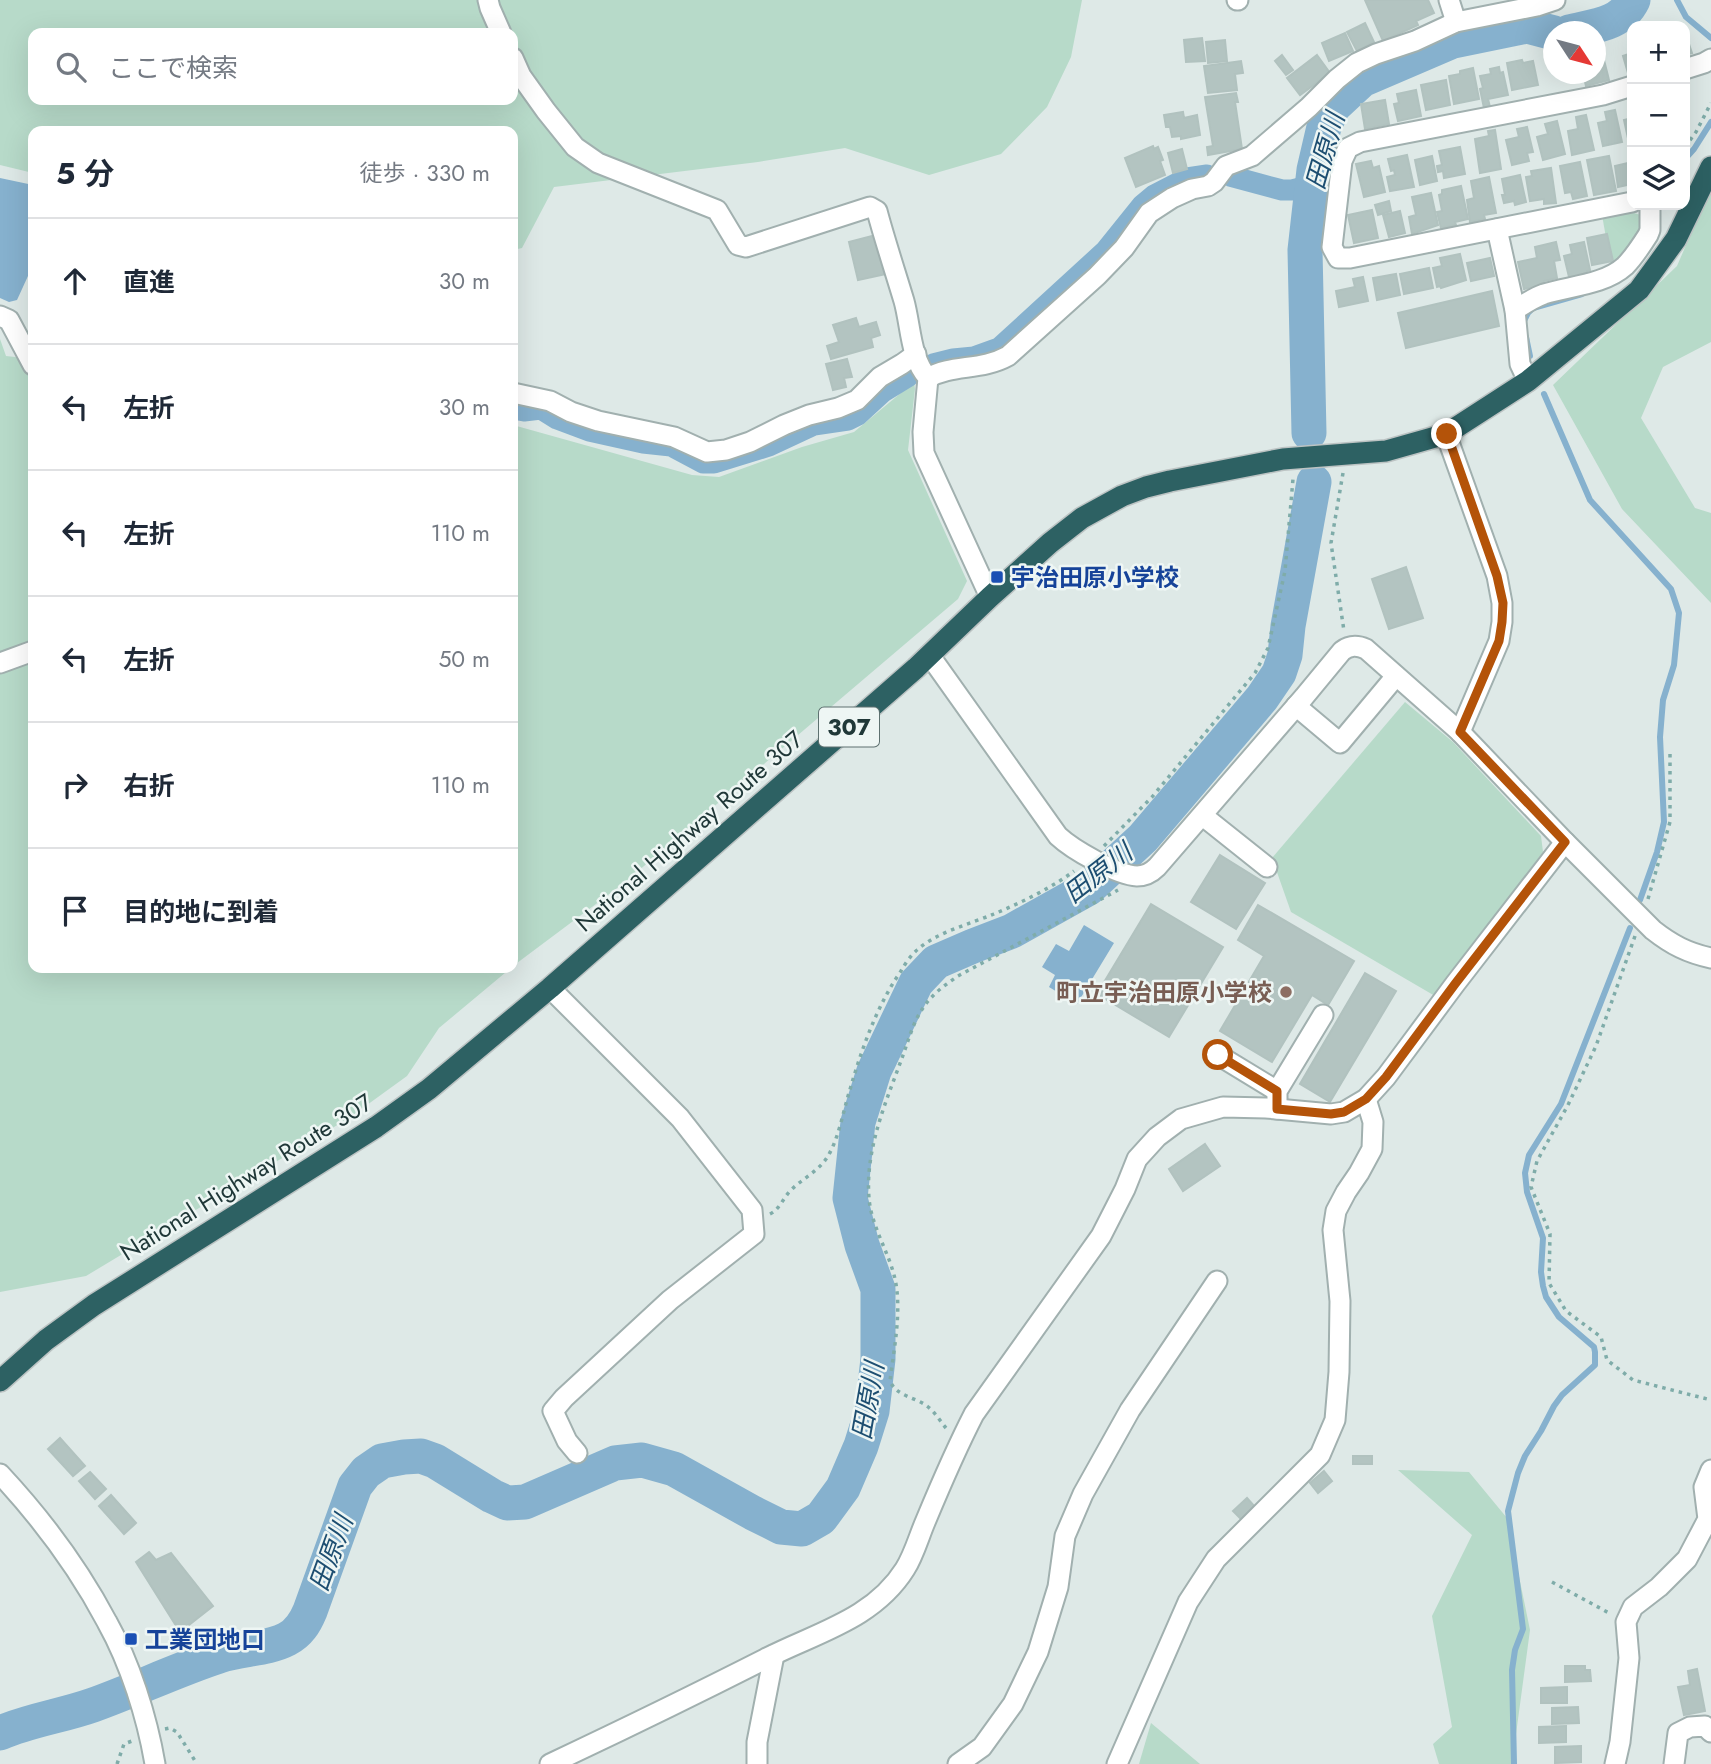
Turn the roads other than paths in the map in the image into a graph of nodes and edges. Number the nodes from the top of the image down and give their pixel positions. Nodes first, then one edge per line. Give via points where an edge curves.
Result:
1 (488, 0) edge
2 (1449, 0) edge
3 (1555, 0) edge
4 (1456, 22) junction
5 (499, 28) edge
6 (1711, 59) edge
7 (1690, 67) edge
8 (518, 68) edge
9 (1627, 88) edge
10 (1711, 167) edge
11 (1627, 203) edge
12 (1650, 210) edge
13 (1497, 229) junction
14 (1515, 310) junction
15 (0, 316) edge
16 (916, 354) junction
17 (28, 356) edge
18 (928, 378) junction
19 (1528, 382) junction
20 (518, 394) edge
21 (1447, 434) junction
22 (990, 597) junction
23 (28, 653) edge
24 (930, 656) junction
25 (0, 663) edge
26 (1396, 676) junction
27 (1296, 706) junction
28 (1460, 732) junction
29 (1203, 816) junction
30 (1565, 842) junction
31 (1267, 867) dead end
32 (1711, 958) edge
33 (550, 988) junction
34 (1323, 1014) dead end
35 (1218, 1055) dead end
36 (1366, 1099) junction
37 (1277, 1100) junction
38 (1217, 1281) dead end
39 (0, 1381) edge
40 (577, 1453) dead end
41 (1711, 1470) edge
42 (0, 1474) edge
43 (1709, 1521) edge
44 (774, 1655) junction
45 (1711, 1732) edge
46 (155, 1764) edge
47 (550, 1764) edge
48 (757, 1764) edge
49 (958, 1764) edge
50 (1117, 1764) edge
51 (1615, 1764) edge
52 (1674, 1764) edge

1 - 5 street
2 - 4 street
3 - 4 street
4 - 18 street via 1357,63 1252,156 1226,166 1208,186 1172,198 1149,213 1097,276 1008,356
6 - 7 street
8 - 16 street via 575,146 598,163 716,210 738,246 870,207 877,211
9 - 13 street via 1348,148 1342,161 1332,247 1338,258
10 - 19 highway, National Highway Route 307 / 307 via 1676,239 1639,290
11 - 13 street
12 - 14 street via 1648,235 1616,272 1545,294
13 - 14 street
14 - 19 street via 1520,364
15 - 17 street via 9,320
16 - 18 street
16 - 20 street via 880,377 857,400 809,415 750,442 707,452 674,437 598,421 550,401
18 - 22 street via 924,453
19 - 21 highway, National Highway Route 307 / 307
21 - 22 highway, National Highway Route 307 / 307 via 1386,450 1283,459 1146,487 1066,530
21 - 28 street via 1503,603 1499,641
22 - 24 highway, National Highway Route 307 / 307
23 - 25 street
24 - 29 street via 1067,845 1127,874 1143,875 1154,871
24 - 33 highway, National Highway Route 307 / 307
26 - 27 street via 1366,649 1347,647
26 - 27 street via 1340,743
26 - 28 street
27 - 29 street
28 - 30 street
29 - 31 street
30 - 32 street via 1667,942
30 - 36 street
33 - 39 highway, National Highway Route 307 / 307 via 408,1105 94,1305
33 - 40 street via 680,1118 752,1210 754,1234 670,1300 553,1411
34 - 37 street
35 - 37 street
36 - 37 street via 1331,1114
36 - 50 street via 1373,1122 1372,1149 1336,1211 1333,1230 1340,1301 1335,1420 1320,1455 1216,1559 1188,1602
37 - 44 street via 1223,1107 1181,1119 1157,1137 1138,1159 1101,1236 974,1414 906,1568 887,1593 863,1613
38 - 49 street via 1130,1410 1083,1494 1065,1536 1058,1587 1038,1652 1013,1704 982,1747
41 - 43 street via 1704,1488
42 - 46 street via 40,1521 108,1622 143,1714
43 - 51 street via 1687,1559 1633,1606 1626,1622 1629,1658
44 - 47 street
44 - 48 street
45 - 52 street via 1705,1726 1678,1733

